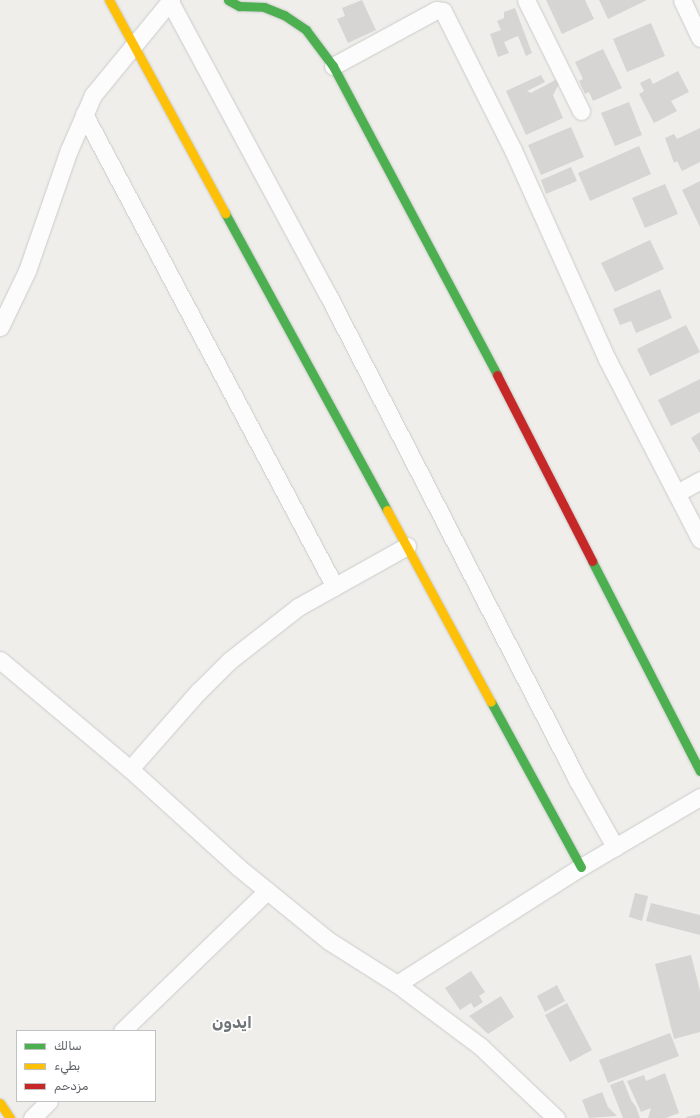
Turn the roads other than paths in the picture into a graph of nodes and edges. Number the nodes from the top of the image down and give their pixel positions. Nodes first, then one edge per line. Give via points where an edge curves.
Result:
1 (108, 0) edge
2 (228, 0) edge
3 (526, 0) edge
4 (682, 0) edge
5 (170, 1) edge
6 (700, 38) edge
7 (133, 47) junction
8 (333, 66) junction
9 (581, 111) dead end
10 (84, 114) junction
11 (0, 327) edge
12 (700, 480) edge
13 (677, 493) junction
14 (700, 539) edge
15 (407, 546) junction
16 (336, 587) junction
17 (0, 660) edge
18 (130, 770) junction
19 (700, 771) edge
20 (700, 797) edge
21 (615, 847) junction
22 (581, 867) junction
23 (267, 891) junction
24 (397, 984) junction
25 (123, 1030) edge
26 (48, 1102) edge
27 (0, 1103) edge
28 (10, 1118) edge
29 (32, 1118) edge
30 (556, 1118) edge

1 - 7 street
2 - 8 street via 239,6 264,7 284,15 306,30
3 - 9 street
4 - 6 street
5 - 7 street
5 - 21 street via 332,302 578,781
7 - 10 street via 93,95
7 - 15 street
8 - 13 street via 436,10 443,11 513,150 607,359
8 - 19 street via 466,315
10 - 11 street via 27,271
10 - 16 street
12 - 13 street
13 - 14 street
15 - 16 street
15 - 22 street
16 - 18 street via 298,607 229,661 198,692
17 - 18 street
18 - 23 street
20 - 21 street
21 - 22 street
22 - 24 street
23 - 24 street via 329,941
23 - 25 street
24 - 30 street via 480,1046
26 - 29 street
27 - 28 street

